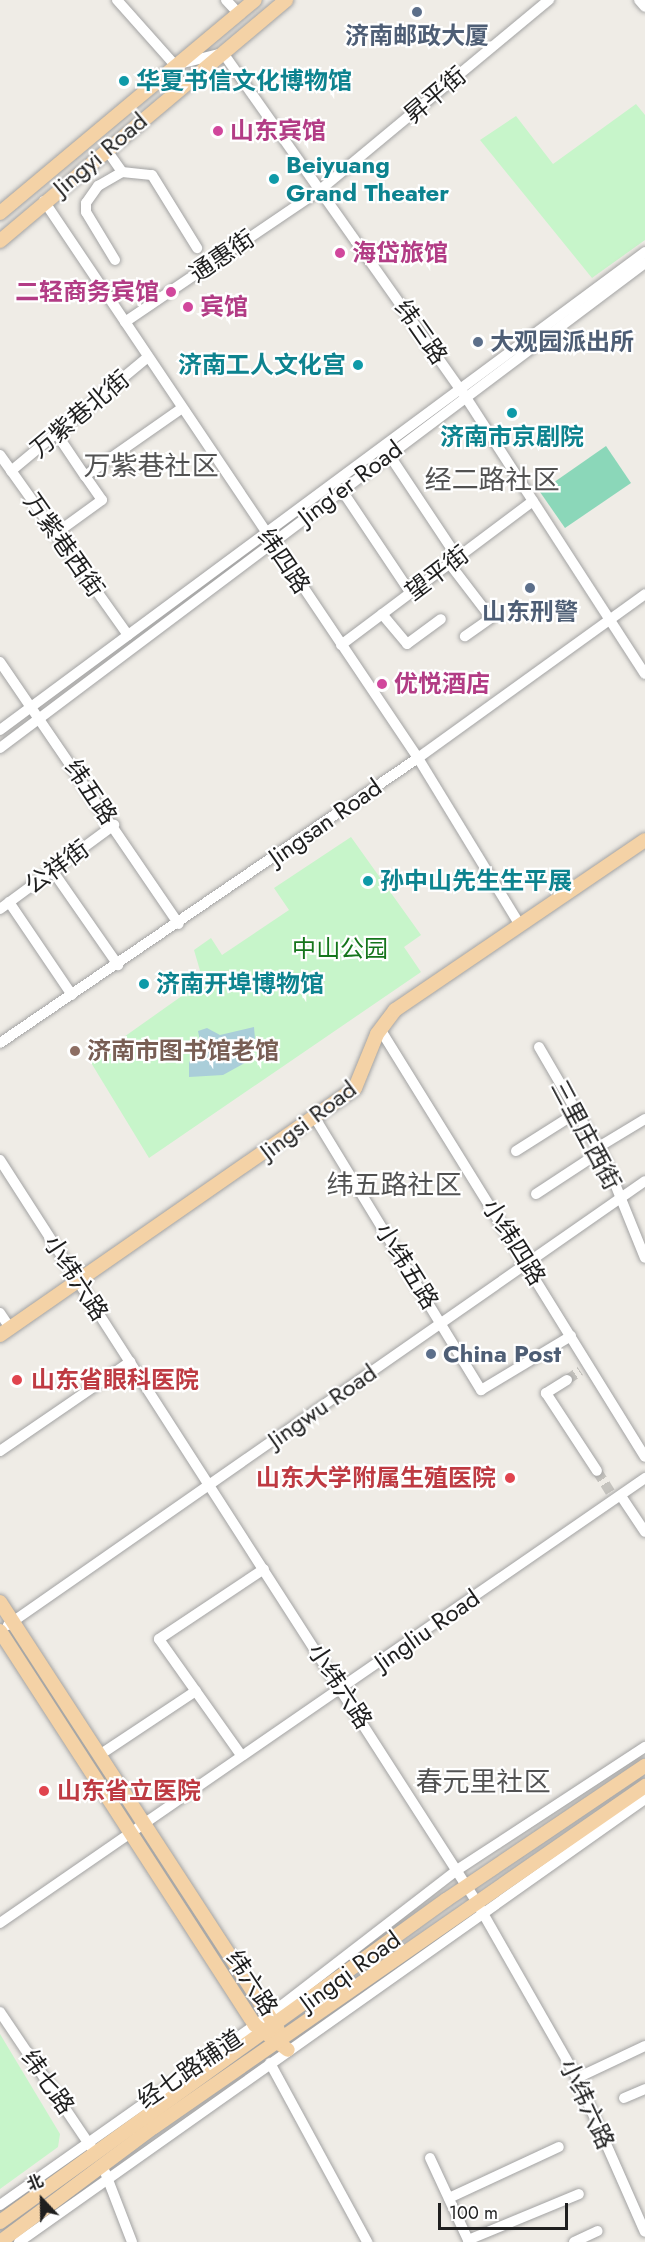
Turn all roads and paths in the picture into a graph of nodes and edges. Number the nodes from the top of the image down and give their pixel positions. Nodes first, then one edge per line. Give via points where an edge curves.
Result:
1 (117, 0) edge
2 (226, 0) edge
3 (255, 0) edge
4 (286, 0) edge
5 (549, 0) edge
6 (639, 0) edge
7 (645, 7) edge
8 (238, 14) junction
9 (222, 53) junction
10 (175, 65) junction
11 (105, 149) junction
12 (122, 172) junction
13 (320, 190) junction
14 (44, 201) junction
15 (0, 213) edge
16 (0, 241) edge
17 (197, 248) dead end
18 (645, 252) edge
19 (115, 260) dead end
20 (645, 263) edge
21 (125, 322) junction
22 (148, 357) junction
23 (462, 391) junction
24 (182, 408) junction
25 (56, 433) junction
26 (388, 453) junction
27 (0, 455) edge
28 (11, 471) junction
29 (85, 476) junction
30 (341, 489) junction
31 (533, 501) junction
32 (54, 534) junction
33 (269, 539) junction
34 (453, 560) junction
35 (410, 592) junction
36 (645, 594) edge
37 (382, 614) junction
38 (441, 619) dead end
39 (609, 619) junction
40 (128, 635) junction
41 (465, 636) dead end
42 (341, 645) junction
43 (0, 662) edge
44 (645, 674) edge
45 (31, 706) junction
46 (39, 718) junction
47 (0, 730) edge
48 (0, 748) edge
49 (418, 758) junction
50 (114, 825) junction
51 (645, 840) edge
52 (52, 870) junction
53 (4, 905) edge
54 (179, 924) junction
55 (520, 925) junction
56 (118, 965) junction
57 (72, 995) junction
58 (380, 1029) junction
59 (0, 1043) edge
60 (539, 1047) dead end
61 (576, 1113) junction
62 (315, 1118) junction
63 (645, 1119) edge
64 (516, 1150) dead end
65 (598, 1150) junction
66 (0, 1160) edge
67 (645, 1181) edge
68 (536, 1194) dead end
69 (619, 1198) junction
70 (645, 1258) edge
71 (527, 1262) junction
72 (78, 1280) junction
73 (0, 1313) edge
74 (441, 1322) junction
75 (5, 1331) edge
76 (571, 1336) junction
77 (130, 1362) junction
78 (567, 1380) tunnel mouth
79 (0, 1451) edge
80 (645, 1458) edge
81 (597, 1471) tunnel mouth
82 (645, 1478) edge
83 (210, 1485) junction
84 (615, 1496) junction
85 (645, 1532) edge
86 (264, 1569) junction
87 (0, 1602) edge
88 (13, 1621) junction
89 (0, 1631) edge
90 (341, 1688) junction
91 (196, 1691) junction
92 (645, 1746) edge
93 (101, 1754) junction
94 (241, 1755) junction
95 (645, 1766) edge
96 (645, 1786) edge
97 (645, 1799) edge
98 (146, 1820) junction
99 (132, 1829) junction
100 (456, 1870) junction
101 (466, 1886) junction
102 (478, 1906) junction
103 (0, 1923) edge
104 (0, 2012) edge
105 (275, 2018) junction
106 (259, 2029) junction
107 (284, 2046) junction
108 (645, 2046) edge
109 (270, 2063) junction
110 (577, 2078) junction
111 (645, 2089) edge
112 (624, 2098) dead end
113 (92, 2146) junction
114 (559, 2147) dead end
115 (430, 2158) dead end
116 (105, 2173) junction
117 (579, 2194) dead end
118 (449, 2198) junction
119 (0, 2205) edge
120 (0, 2222) edge
121 (598, 2231) dead end
122 (645, 2232) edge
123 (469, 2241) edge
124 (0, 2242) edge
125 (19, 2242) edge
126 (132, 2242) edge
127 (367, 2242) edge
128 (574, 2242) edge

1 - 10 street
2 - 8 street
3 - 8 main road, Jingyi Road
4 - 9 main road, Jingyi Road
5 - 13 street, 昇平街
6 - 7 street
8 - 10 main road, Jingyi Road
9 - 10 street
9 - 11 main road, Jingyi Road
9 - 13 street, 纬三路
10 - 15 main road, Jingyi Road
11 - 12 street
11 - 14 main road, Jingyi Road
12 - 17 street via 152,174
12 - 19 street via 99,186 86,203 86,212
13 - 21 street, 通惠街
13 - 23 street, 纬三路
14 - 16 main road, Jingyi Road
14 - 21 street, 纬四路
18 - 23 street, Jing'er Road
20 - 23 street, Jing'er Road
21 - 22 street, 纬四路
22 - 24 street, 纬四路
22 - 25 street, 万紫巷北街
23 - 26 street, Jing'er Road
23 - 31 street, 纬三路
23 - 33 street, Jing'er Road
24 - 29 street
24 - 33 street, 纬四路
25 - 28 street, 万紫巷北街
25 - 29 street
26 - 30 street, Jing'er Road
26 - 34 street
27 - 28 street, 万紫巷西街
28 - 32 street, 万紫巷西街
29 - 32 street via 102,500
30 - 33 street, Jing'er Road
30 - 35 street
31 - 34 street, 望平街
31 - 39 street, 纬三路
32 - 40 street, 万紫巷西街
33 - 40 street, Jing'er Road
33 - 42 street, 纬四路
33 - 46 street, Jing'er Road
34 - 35 street, 望平街
34 - 41 street via 491,618
35 - 37 street, 望平街
36 - 39 street, Jingsan Road
37 - 38 street via 407,644
37 - 42 street, 望平街
39 - 44 street, 纬三路
39 - 49 street, Jingsan Road
40 - 45 street, Jing'er Road
42 - 49 street, 纬四路
43 - 45 street, 纬五路
45 - 46 street, 纬五路
45 - 47 street, Jing'er Road
46 - 48 street, Jing'er Road
46 - 50 street, 纬五路
49 - 54 street, Jingsan Road
49 - 55 street, 纬四路
50 - 52 street, 公祥街
50 - 54 street, 纬五路
51 - 55 main road, Jingsi Road
52 - 53 street, 公祥街
52 - 56 street
53 - 57 street
54 - 56 street, Jingsan Road
55 - 58 main road, Jingsi Road via 395,1010
56 - 57 street, Jingsan Road
57 - 59 street, Jingsan Road
58 - 62 main road, Jingsi Road via 363,1079
58 - 71 street, 小纬四路
60 - 61 street, 三里庄西街
61 - 64 street
61 - 65 street, 三里庄西街
62 - 72 main road, Jingsi Road
62 - 74 street, 小纬五路
63 - 65 street
65 - 68 street
65 - 69 street, 三里庄西街
66 - 72 street, 小纬六路
67 - 69 street, Jingwu Road
69 - 70 street, 三里庄西街
69 - 71 street, Jingwu Road
71 - 74 street, Jingwu Road
71 - 76 street, 小纬四路
72 - 75 main road, Jingsi Road
72 - 77 street, 小纬六路
73 - 75 street
74 - 76 street, 小纬五路 via 481,1390
74 - 83 street, Jingwu Road
76 - 80 street, 小纬四路 via 585,1368
77 - 79 street
77 - 83 street, 小纬六路
78 - 81 street via 546,1393
82 - 84 street, Jingliu Road
83 - 86 street, 小纬六路
83 - 88 street, Jingwu Road
84 - 85 street
84 - 90 street, Jingliu Road
86 - 90 street, 小纬六路
86 - 91 street via 159,1639
87 - 88 main road, 纬六路
88 - 89 street, Jingwu Road
88 - 93 main road, 纬六路
89 - 99 main road, 纬六路
90 - 94 street, Jingliu Road
90 - 100 street, 小纬六路
91 - 93 street
91 - 94 street
92 - 100 street
93 - 98 main road, 纬六路
94 - 98 street, Jingliu Road
95 - 101 main road, Jingqi Road
96 - 102 main road, Jingqi Road
97 - 102 street
98 - 99 street, Jingliu Road
98 - 105 main road, 纬六路
99 - 103 street, Jingliu Road
99 - 106 main road, 纬六路
100 - 101 street, 小纬六路
100 - 105 street
101 - 102 street, 小纬六路
101 - 105 main road, Jingqi Road
102 - 107 main road, Jingqi Road
102 - 110 street, 小纬六路
104 - 113 street, 纬七路
105 - 106 main road, Jingqi Road
105 - 107 main road, 纬六路
106 - 107 main road, 纬六路
106 - 113 main road, Jingqi Road
107 - 109 street
107 - 116 main road, Jingqi Road
108 - 110 street
109 - 116 street
109 - 127 street
110 - 122 street, 小纬六路
111 - 112 street
113 - 119 street
113 - 120 main road, Jingqi Road
114 - 118 street
115 - 118 street
116 - 124 main road, Jingqi Road
116 - 125 street
116 - 126 street
117 - 123 street
118 - 123 street
121 - 128 street

